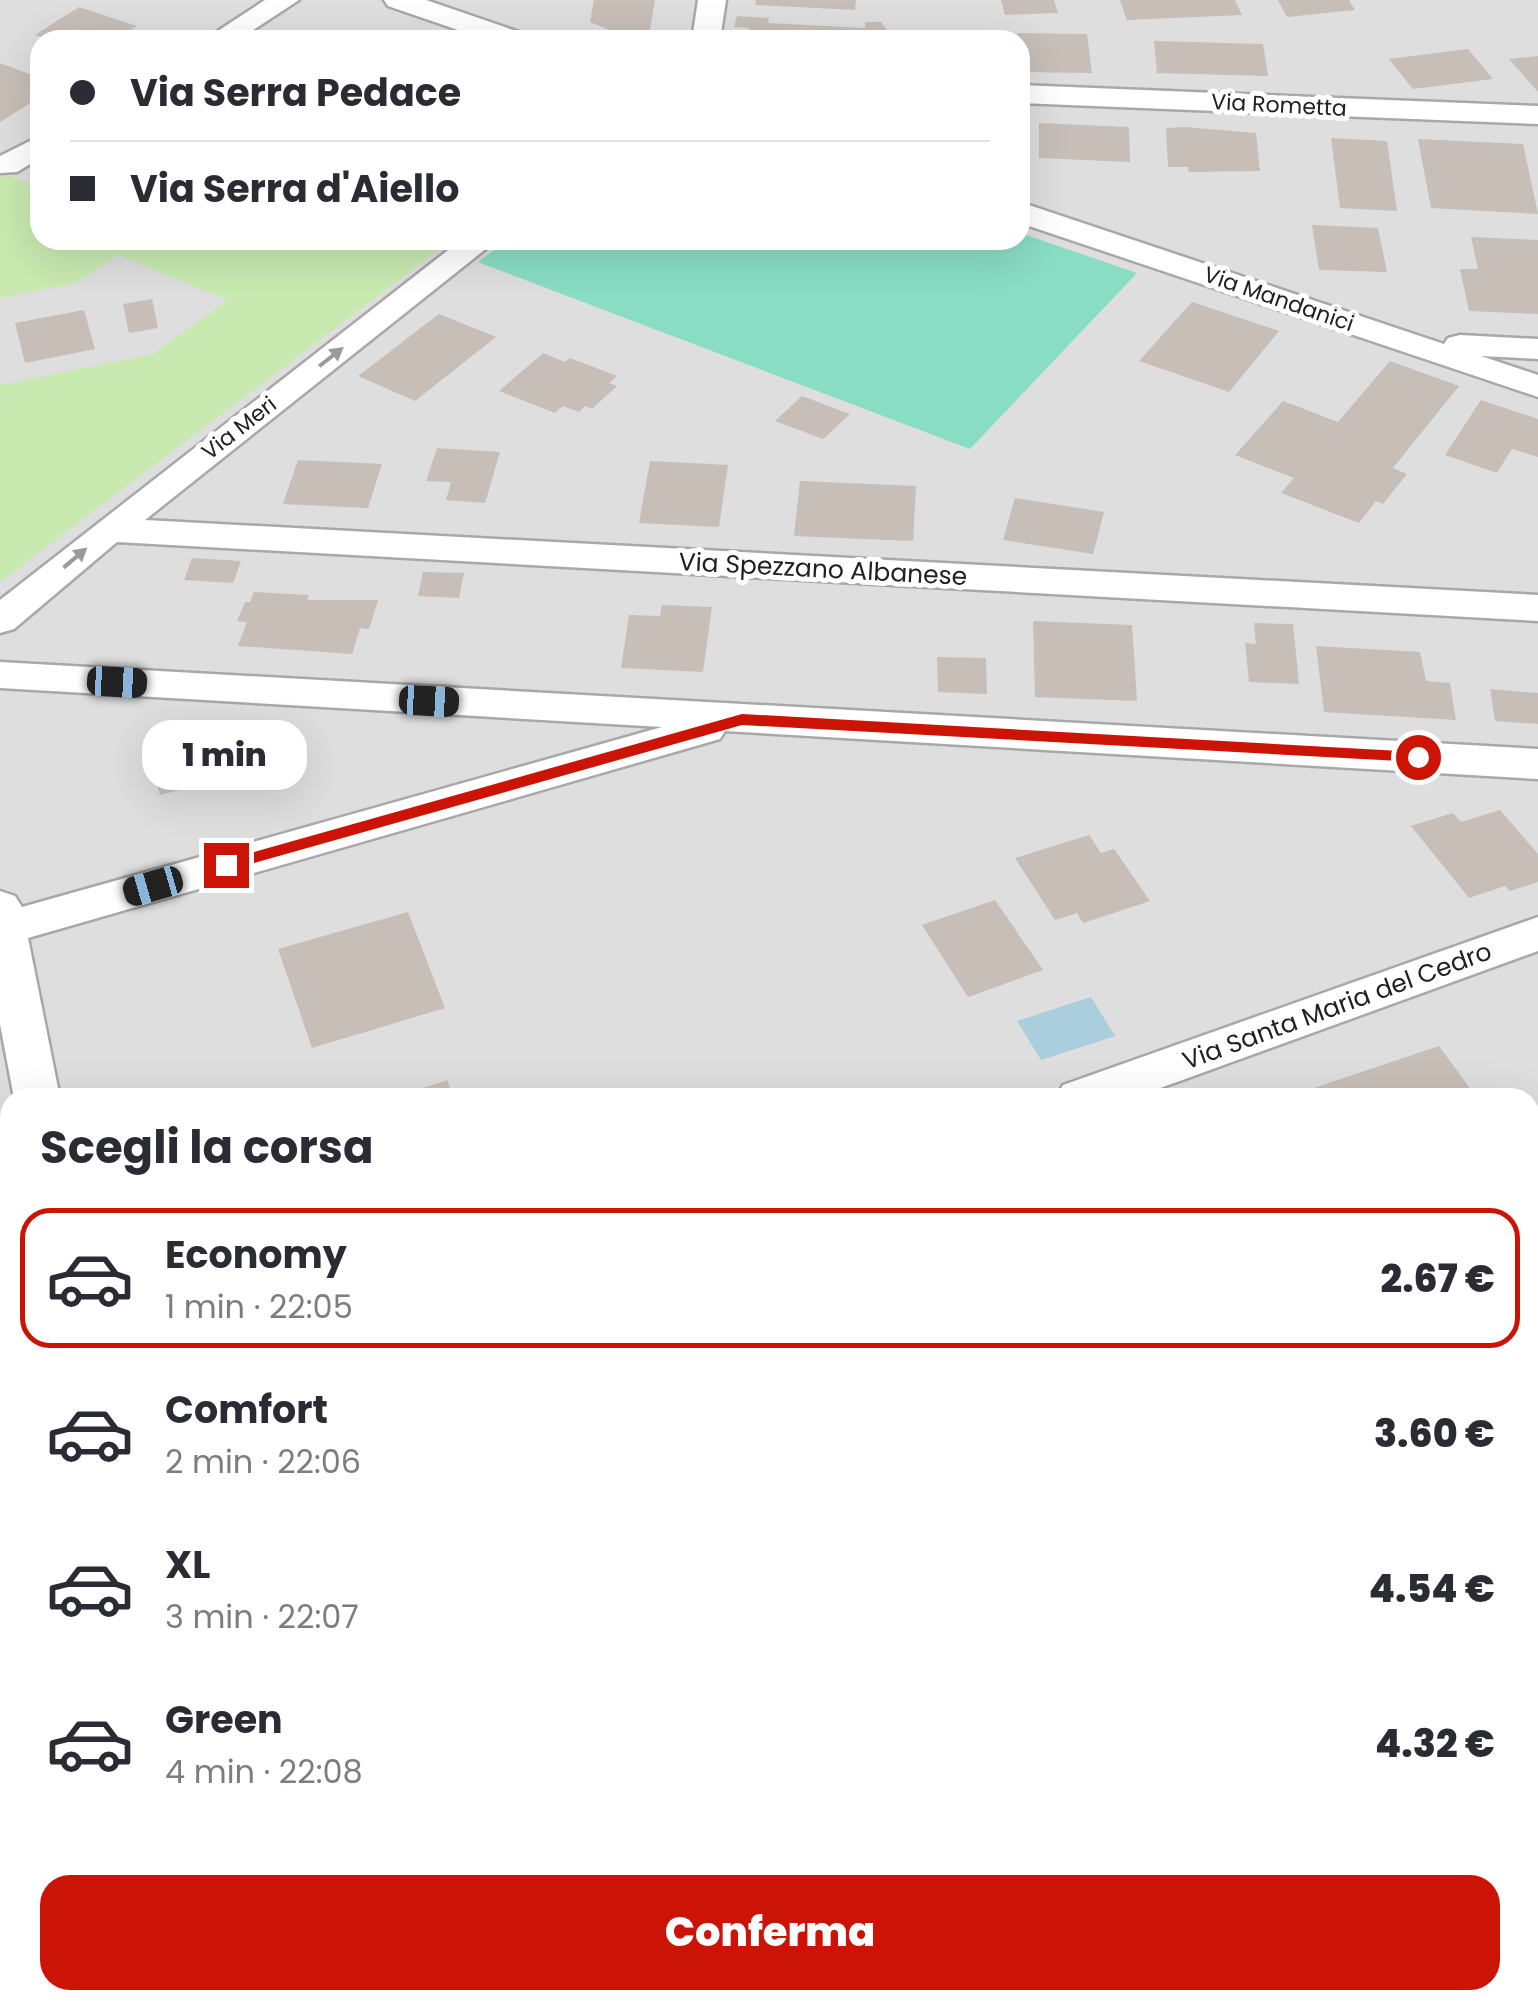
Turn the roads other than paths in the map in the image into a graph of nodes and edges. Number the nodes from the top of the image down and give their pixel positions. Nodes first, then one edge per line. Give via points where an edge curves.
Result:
1 (286, 0) edge
2 (398, 0) edge
3 (712, 0) edge
4 (235, 30) edge
5 (486, 30) edge
6 (708, 30) edge
7 (1030, 94) edge
8 (1538, 115) edge
9 (30, 151) edge
10 (6, 165) dead end
11 (1030, 215) edge
12 (467, 250) edge
13 (1407, 343) junction
14 (1538, 349) edge
15 (1538, 387) edge
16 (109, 530) junction
17 (1538, 608) edge
18 (0, 620) edge
19 (0, 675) edge
20 (742, 720) junction
21 (1538, 764) edge
22 (3, 917) edge
23 (1538, 934) edge
24 (35, 1088) edge
25 (1107, 1088) edge

1 - 4 street
2 - 5 street
3 - 6 street
7 - 8 street, Via Rometta
9 - 10 street
11 - 13 street, Via Mandanici
16 -> 12 street, Via Meri
13 - 14 street
13 - 15 street, Via Mandanici
16 - 17 street, Via Spezzano Albanese
18 -> 16 street, Via Meri
19 - 20 street
20 - 21 street
20 - 22 street
22 - 24 street
23 - 25 street, Via Santa Maria del Cedro

